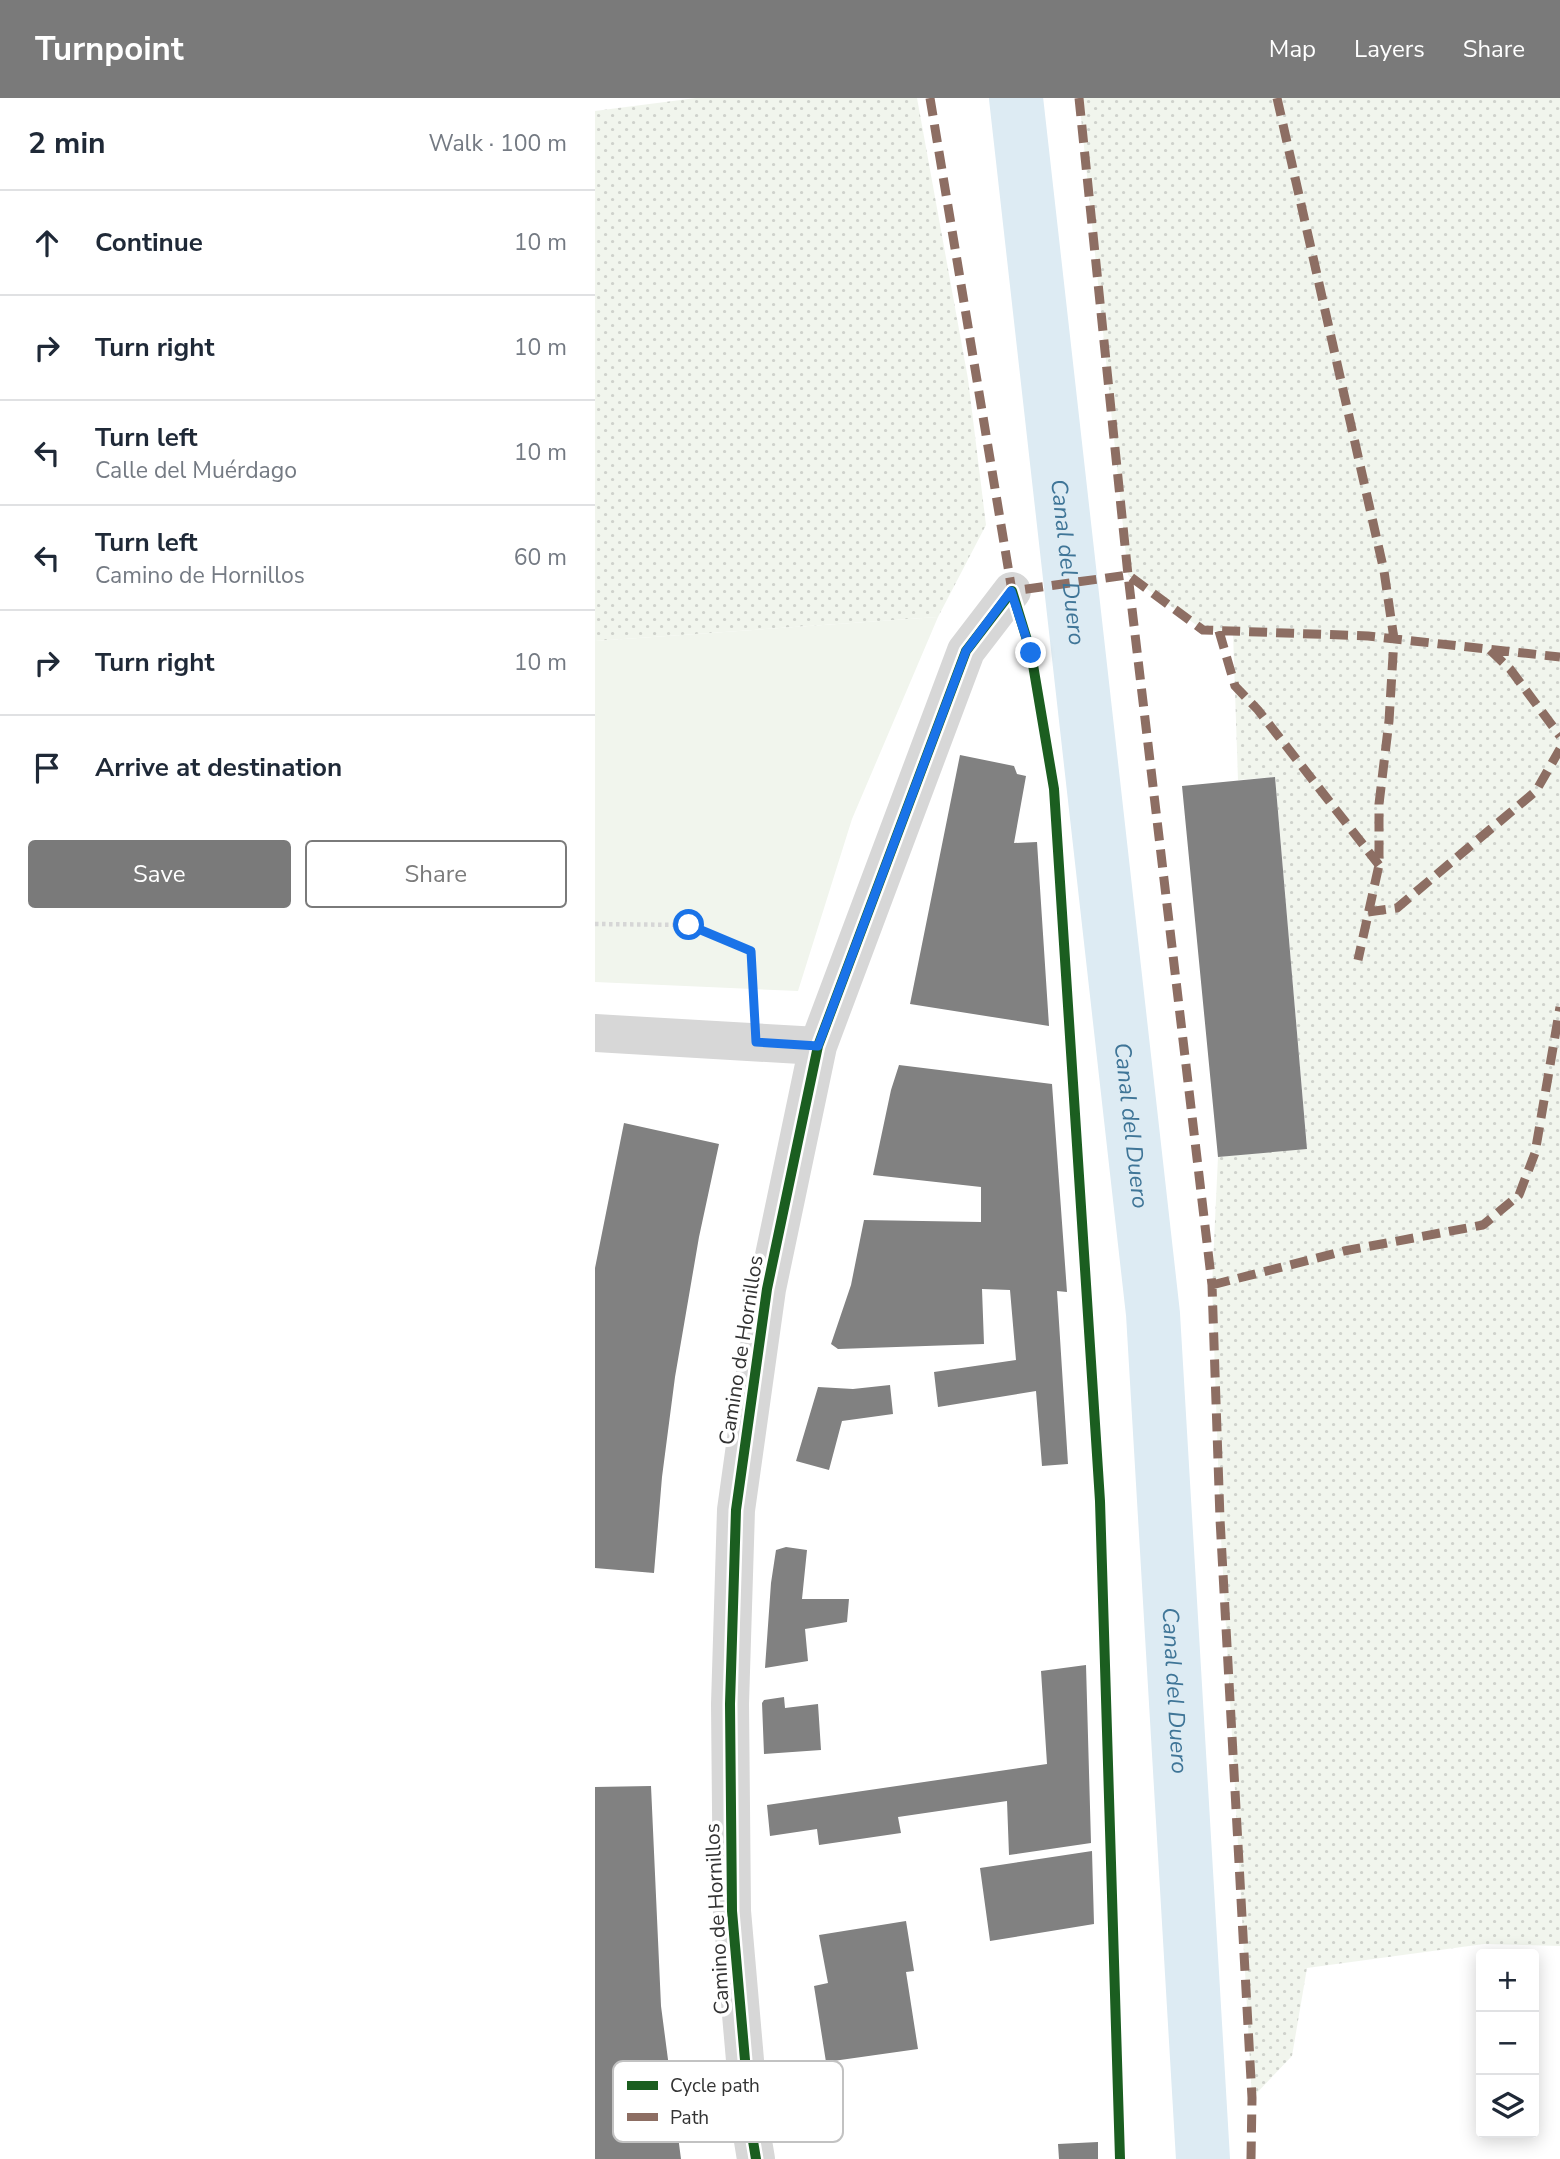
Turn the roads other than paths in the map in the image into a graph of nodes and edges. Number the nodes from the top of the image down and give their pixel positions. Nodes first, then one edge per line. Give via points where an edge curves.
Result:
1 (1011, 591) dead end
2 (595, 1032) edge
3 (818, 1046) junction
4 (745, 2061) edge

1 - 3 street, Camino de Hornillos via 966,651
2 - 3 street
3 - 4 street, Camino de Hornillos via 767,1289 736,1510 730,1704 731,1911

